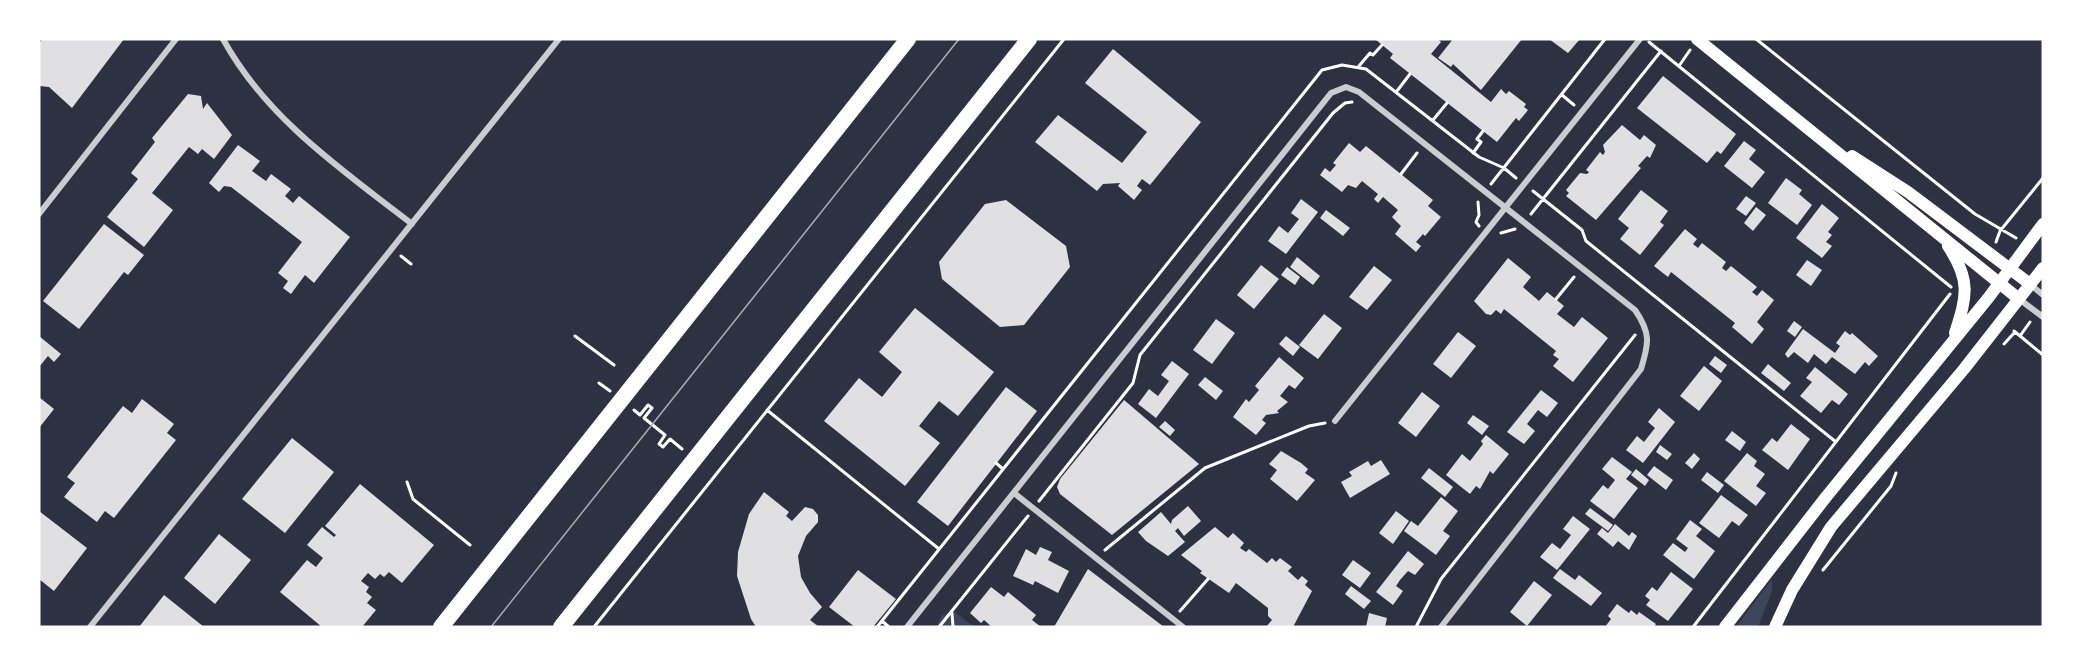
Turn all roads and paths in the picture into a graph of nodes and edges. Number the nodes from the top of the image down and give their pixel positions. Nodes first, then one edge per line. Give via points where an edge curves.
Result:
1 (176, 39) edge
2 (223, 39) edge
3 (559, 39) edge
4 (908, 39) edge
5 (1029, 39) edge
6 (1064, 39) edge
7 (1605, 39) edge
8 (1640, 39) edge
9 (1645, 39) edge
10 (1697, 39) edge
11 (1756, 39) edge
12 (1382, 45) dead end
13 (1661, 51) junction
14 (1359, 66) junction
15 (1410, 74) dead end
16 (1396, 92) junction
17 (1562, 94) junction
18 (1447, 103) dead end
19 (1582, 111) junction
20 (1333, 113) dead end
21 (1433, 121) junction
22 (1806, 126) junction
23 (1483, 131) dead end
24 (1420, 150) dead end
25 (1473, 153) junction
26 (1401, 174) dead end
27 (2043, 178) edge
28 (1478, 201) dead end
29 (1506, 208) junction
30 (39, 214) edge
31 (1476, 222) dead end
32 (412, 224) junction
33 (2043, 224) edge
34 (2000, 231) junction
35 (1942, 236) junction
36 (2013, 236) dead end
37 (1996, 242) dead end
38 (399, 254) dead end
39 (411, 264) dead end
40 (2043, 268) edge
41 (2010, 269) junction
42 (1577, 273) dead end
43 (2000, 282) junction
44 (2030, 284) junction
45 (2043, 295) edge
46 (1556, 299) dead end
47 (2019, 299) junction
48 (2043, 317) edge
49 (2030, 322) dead end
50 (2010, 327) dead end
51 (1638, 331) dead end
52 (2015, 332) junction
53 (574, 336) dead end
54 (2020, 336) junction
55 (1953, 340) junction
56 (2000, 348) dead end
57 (2043, 355) edge
58 (614, 365) dead end
59 (599, 383) dead end
60 (621, 400) junction
61 (767, 410) junction
62 (1335, 421) joint
63 (1836, 442) junction
64 (695, 459) junction
65 (996, 463) dead end
66 (1003, 469) junction
67 (1898, 469) dead end
68 (715, 475) junction
69 (407, 483) dead end
70 (1014, 493) junction
71 (1033, 508) junction
72 (470, 545) dead end
73 (939, 549) junction
74 (1096, 558) junction
75 (1817, 577) dead end
76 (1208, 579) dead end
77 (952, 611) junction
78 (1173, 619) junction
79 (882, 621) junction
80 (90, 627) edge
81 (441, 627) edge
82 (561, 627) edge
83 (594, 627) edge
84 (877, 627) edge
85 (889, 627) edge
86 (908, 627) edge
87 (940, 627) edge
88 (953, 627) edge
89 (1183, 627) edge
90 (1416, 627) edge
91 (1441, 627) edge
92 (1693, 627) edge
93 (1725, 627) edge
94 (1775, 627) edge

1 - 30 street
2 - 32 street via 234,60 270,105 304,139
3 - 32 street
4 - 60 highway
5 - 64 highway
6 - 61 path
7 - 17 path
8 - 19 street
9 - 13 path
10 - 22 main road
11 - 34 path
12 - 14 path
13 - 63 path via 1953,289
13 - 63 path via 1543,199 1582,230 1586,241
14 - 16 path
14 - 66 path via 1334,66 1315,75
15 - 16 path
16 - 21 path
17 - 19 path
17 - 25 path via 1504,168
18 - 21 path
19 - 29 street
20 - 71 path via 1140,355 1133,383
21 - 25 path
22 - 35 main road
22 - 41 main road via 1908,192
23 - 25 path
24 - 26 path
27 - 34 path
28 - 31 path
29 - 62 street
29 - 70 street via 1359,92 1346,87 1331,93
29 - 91 street via 1635,310 1646,327 1648,348 1641,369
32 - 80 street
33 - 41 main road
34 - 36 path
34 - 37 path
35 - 43 main road
35 - 55 main road via 1960,267 1966,287
38 - 39 path
40 - 44 main road
41 - 43 main road
41 - 44 main road
42 - 46 path
43 - 47 main road
43 - 55 main road
44 - 45 street
44 - 47 main road
47 - 48 street
47 - 94 main road via 1831,527 1792,590
49 - 54 path
50 - 52 path
51 - 90 path via 1441,579
52 - 54 path
52 - 56 path
53 - 58 path
54 - 57 path
55 - 93 main road
59 - 60 path
60 - 64 path via 640,415 648,405 652,408 644,418 665,435 659,444 663,447 670,439
60 - 81 highway
61 - 68 path
61 - 73 path
62 - 74 path via 1309,426 1205,468
63 - 92 path
64 - 68 path
64 - 82 highway
65 - 66 path
66 - 73 path
67 - 75 path via 1891,486
68 - 83 path
69 - 72 path via 413,499
70 - 71 street
70 - 86 street
71 - 74 street
71 - 77 path
73 - 79 path
74 - 78 street
76 - 78 path
77 - 87 path
77 - 88 path
78 - 89 street
79 - 84 path
79 - 85 path

